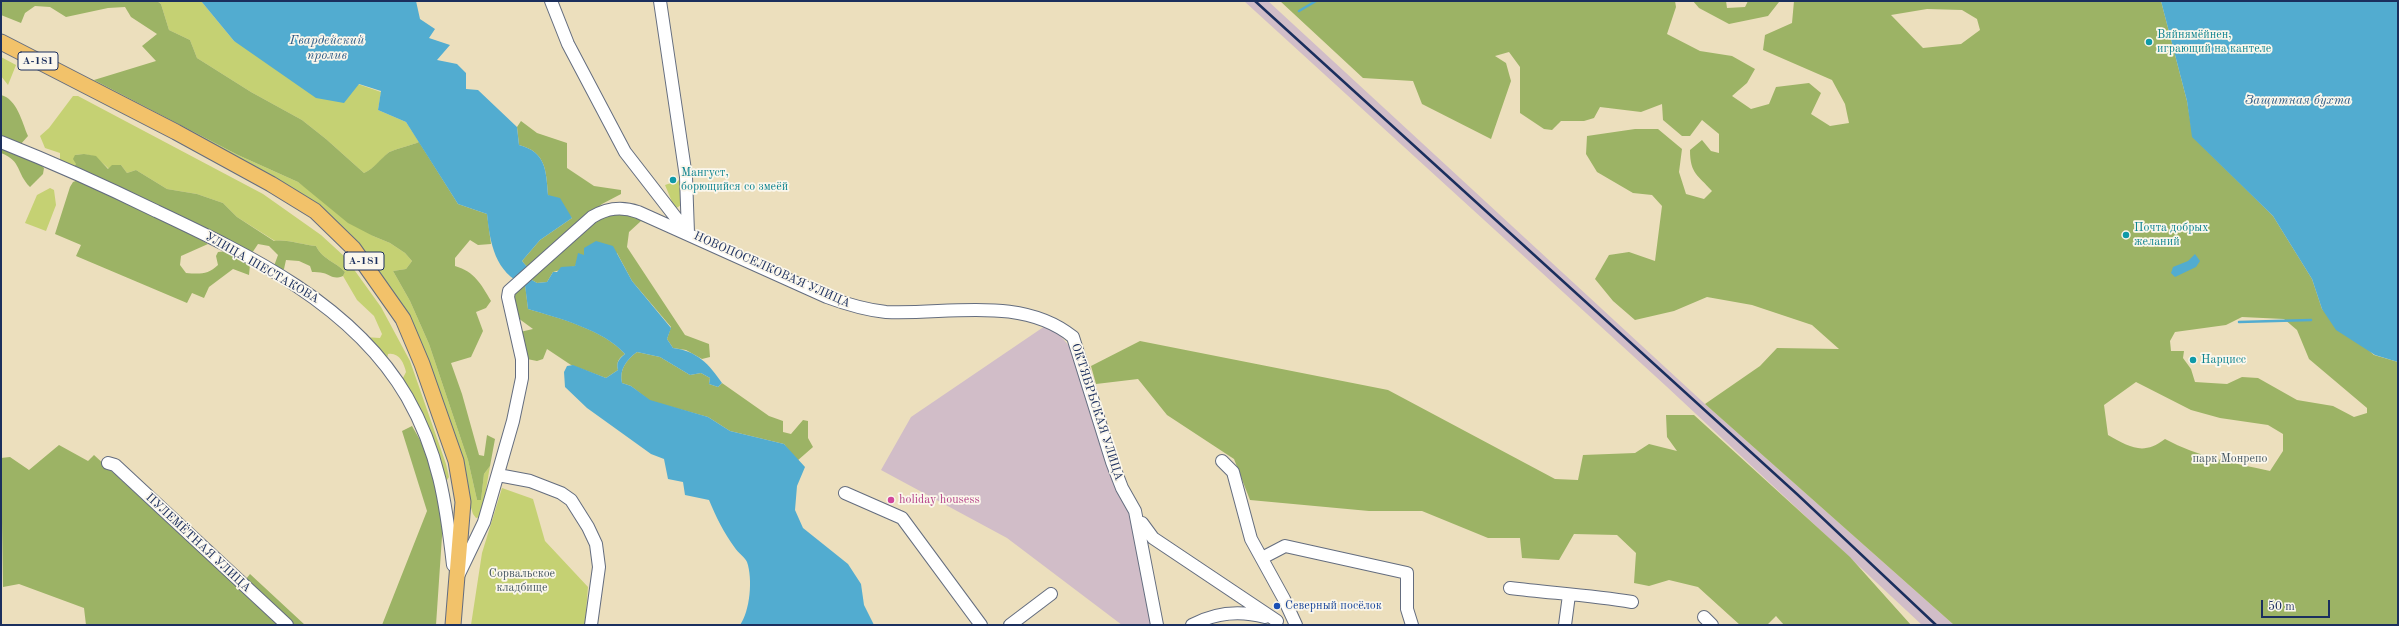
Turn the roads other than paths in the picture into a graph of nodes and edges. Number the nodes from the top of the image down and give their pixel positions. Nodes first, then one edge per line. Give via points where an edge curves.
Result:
1 (551, 1) edge
2 (660, 1) edge
3 (1, 42) edge
4 (1, 142) edge
5 (688, 233) junction
6 (1072, 338) joint
7 (1222, 460) dead end
8 (108, 463) dead end
9 (498, 475) junction
10 (845, 493) dead end
11 (1135, 511) junction
12 (1262, 558) junction
13 (455, 582) junction
14 (1510, 588) dead end
15 (1051, 594) dead end
16 (1570, 595) junction
17 (1632, 602) dead end
18 (1280, 623) edge
19 (288, 625) edge
20 (452, 625) edge
21 (591, 625) edge
22 (981, 625) edge
23 (1010, 625) edge
24 (1157, 625) edge
25 (1192, 625) edge
26 (1296, 625) edge
27 (1412, 625) edge
28 (1565, 625) edge

1 - 5 street, НОВОПОСЕЛКОВАЯ УЛИЦА via 568,44 625,152
2 - 5 street via 686,177
3 - 13 main road, А-181 via 271,184 315,211 353,248 403,319 422,364 456,461 463,502
4 - 13 street, УЛИЦА ШЕСТАКОВА via 68,169 248,257 322,303 374,350 407,397 434,457 446,501
5 - 6 street, НОВОПОСЕЛКОВАЯ УЛИЦА via 732,256 827,297 857,307 885,312 1010,312 1059,326
5 - 9 street via 632,210 610,209 592,218 513,286 508,297 522,359 522,378
6 - 11 street, ОКТЯБРЬСКАЯ УЛИЦА via 1112,462
7 - 12 street via 1233,472 1251,539
8 - 19 street, ПУЛЕМЁТНАЯ УЛИЦА via 115,465
9 - 13 street via 484,522
9 - 21 street via 530,480 561,493 571,500 588,527 596,544 599,567
10 - 22 street via 902,518
11 - 18 street via 1153,538
11 - 24 street, ОКТЯБРЬСКАЯ УЛИЦА
12 - 26 street
12 - 27 street via 1286,546 1407,574 1407,609
13 - 20 main road, УЛИЦА ШЕСТАКОВА / А-181
14 - 16 street
15 - 23 street
16 - 17 street via 1584,594
16 - 28 street
18 - 25 street via 1255,614 1228,613

